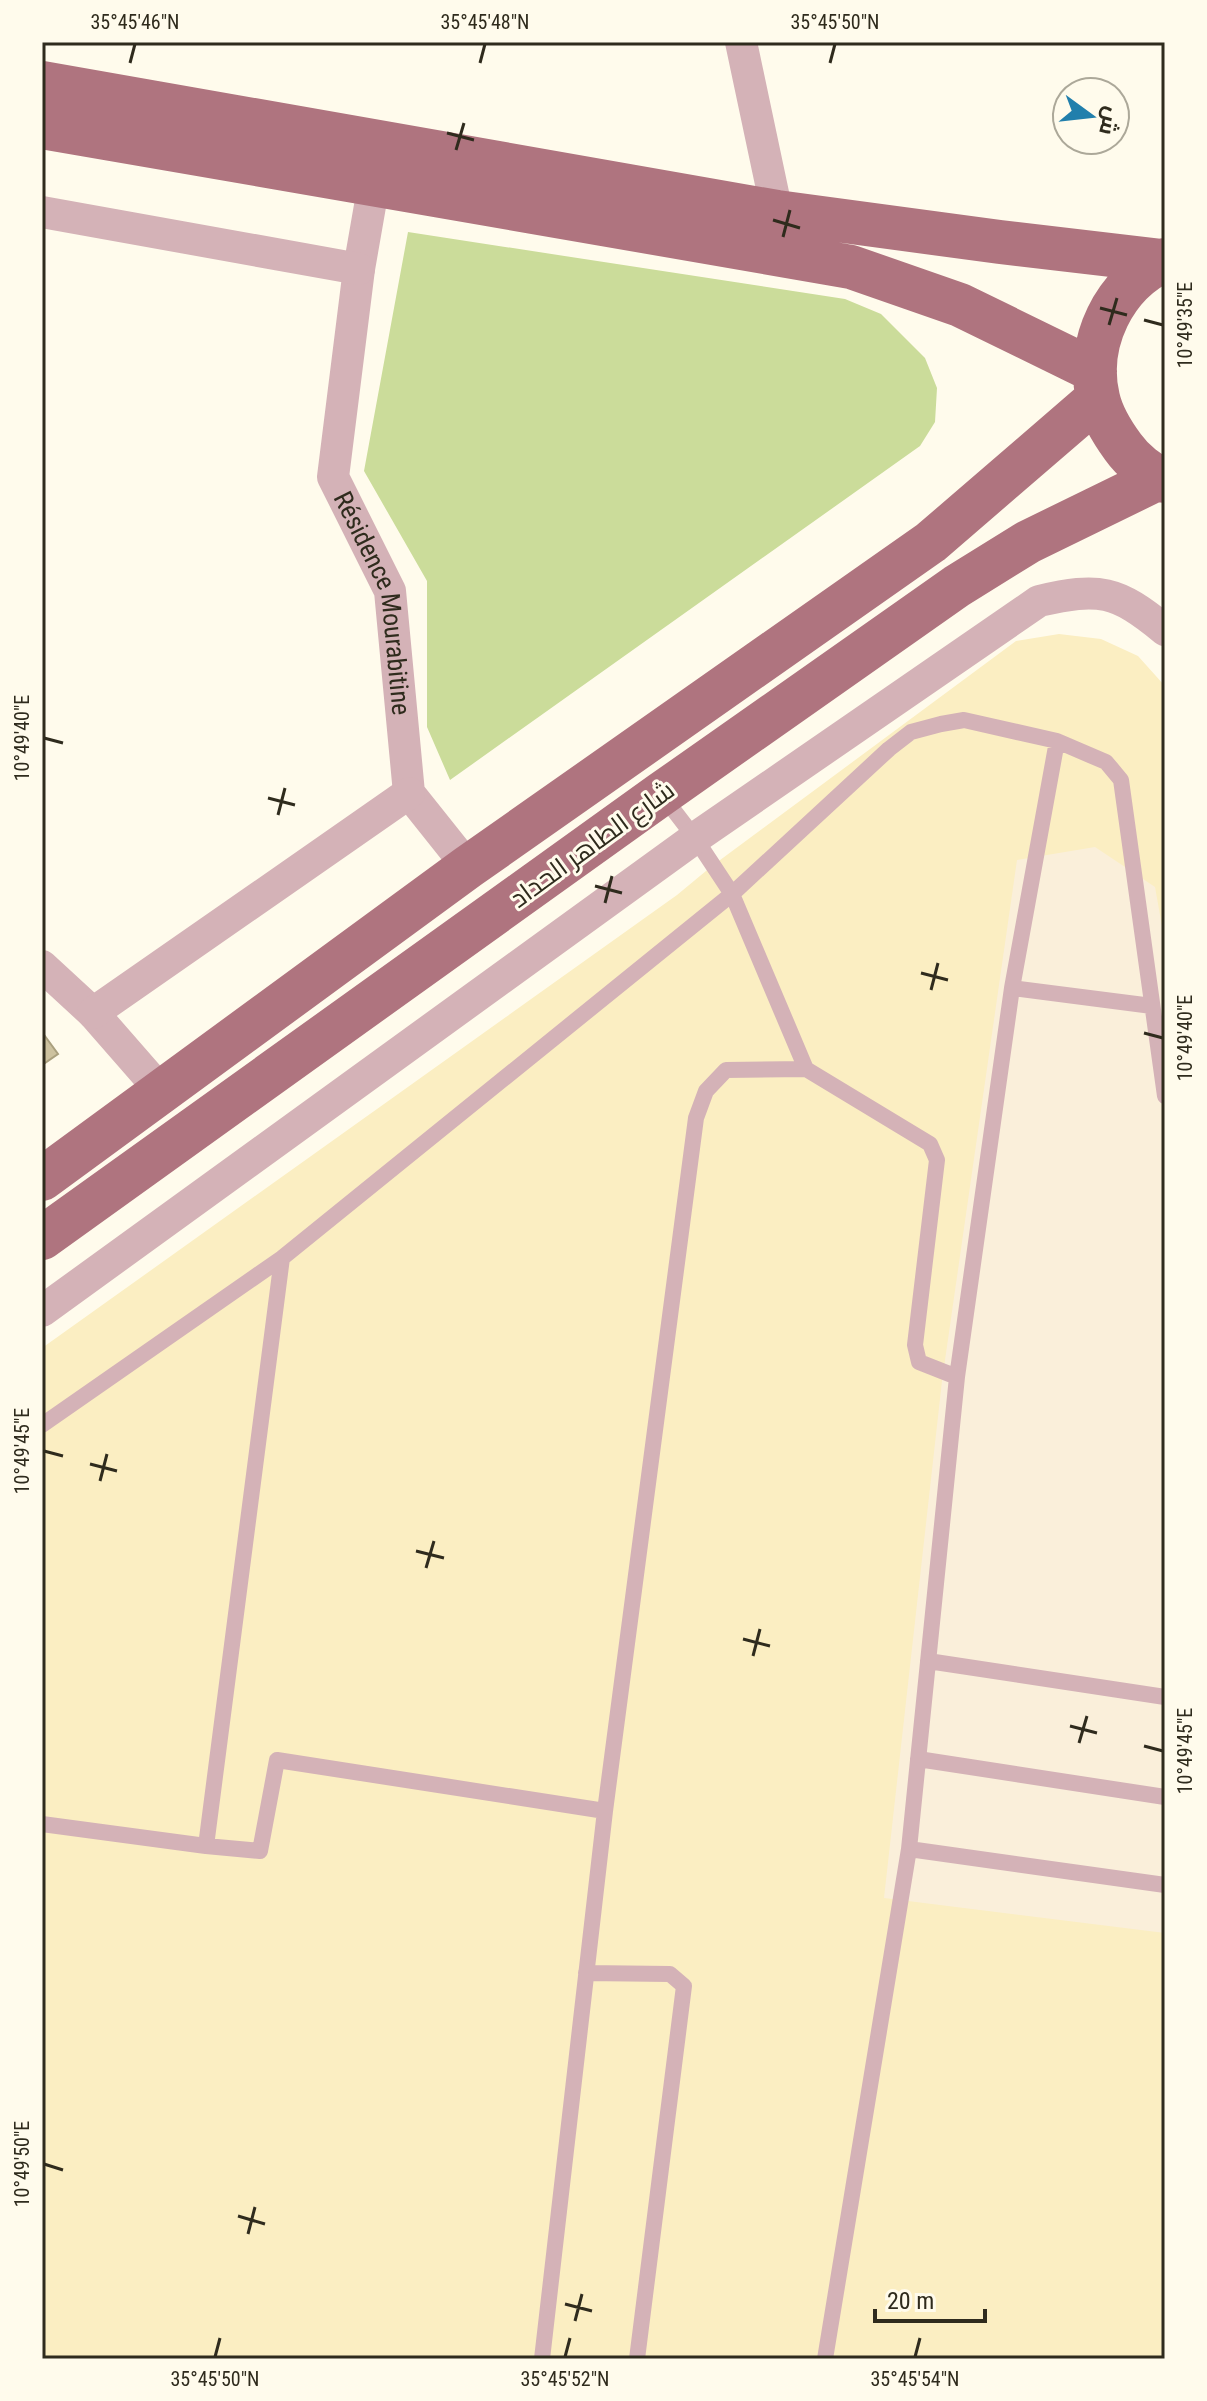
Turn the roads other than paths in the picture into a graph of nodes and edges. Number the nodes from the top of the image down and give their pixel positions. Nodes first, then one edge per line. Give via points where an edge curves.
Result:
1 (741, 42) edge
2 (42, 83) edge
3 (42, 127) edge
4 (374, 183) junction
5 (42, 212) edge
6 (777, 212) junction
7 (1163, 260) edge
8 (359, 269) junction
9 (1096, 385) junction
10 (1162, 480) edge
11 (1165, 630) edge
12 (1057, 741) junction
13 (409, 793) junction
14 (661, 794) junction
15 (695, 838) junction
16 (468, 867) junction
17 (732, 894) junction
18 (42, 966) edge
19 (1012, 988) junction
20 (1152, 1006) junction
21 (93, 1013) junction
22 (806, 1069) junction
23 (162, 1092) junction
24 (1165, 1096) edge
25 (42, 1179) edge
26 (42, 1238) edge
27 (282, 1258) junction
28 (42, 1311) edge
29 (957, 1377) junction
30 (42, 1425) edge
31 (928, 1661) junction
32 (1165, 1697) edge
33 (918, 1759) junction
34 (1165, 1797) edge
35 (605, 1811) junction
36 (42, 1824) edge
37 (206, 1846) junction
38 (909, 1849) junction
39 (1165, 1885) edge
40 (586, 1973) junction
41 (542, 2359) edge
42 (637, 2359) edge
43 (825, 2359) edge

1 - 6 street
2 - 6 main road
3 - 4 main road
4 - 8 street, Résidence Mourabitine
4 - 9 main road via 851,267 960,305
5 - 8 street
6 - 7 main road
7 - 9 main road via 1120,295 1106,318 1098,344
8 - 13 street, Résidence Mourabitine via 333,477 390,591
9 - 10 main road via 1111,430 1131,458
9 - 16 main road, شارع الطاهر الحداد via 931,542
10 - 14 main road, شارع الطاهر الحداد via 1028,542 957,586
11 - 15 street via 1108,594 1073,593 1039,601
12 - 17 lane via 964,720 911,732
12 - 19 lane
12 - 20 lane via 1106,762 1121,780
13 - 16 street
13 - 21 street
14 - 15 lane
14 - 26 main road, شارع الطاهر الحداد
15 - 17 lane
15 - 28 street
16 - 23 main road, شارع الطاهر الحداد
17 - 22 lane
17 - 27 lane
18 - 21 street
19 - 20 lane
19 - 29 lane
20 - 24 lane
21 - 23 street
22 - 29 lane via 930,1144 937,1160 915,1345 919,1362
22 - 35 lane via 726,1070 706,1091 696,1118
23 - 25 main road, شارع الطاهر الحداد
27 - 30 lane
27 - 37 lane
29 - 31 lane
31 - 32 lane
31 - 33 lane
33 - 34 lane
33 - 38 lane
35 - 37 lane via 277,1760 260,1851
35 - 40 lane
36 - 37 lane
38 - 39 lane
38 - 43 lane
40 - 41 lane
40 - 42 lane via 670,1974 684,1986

